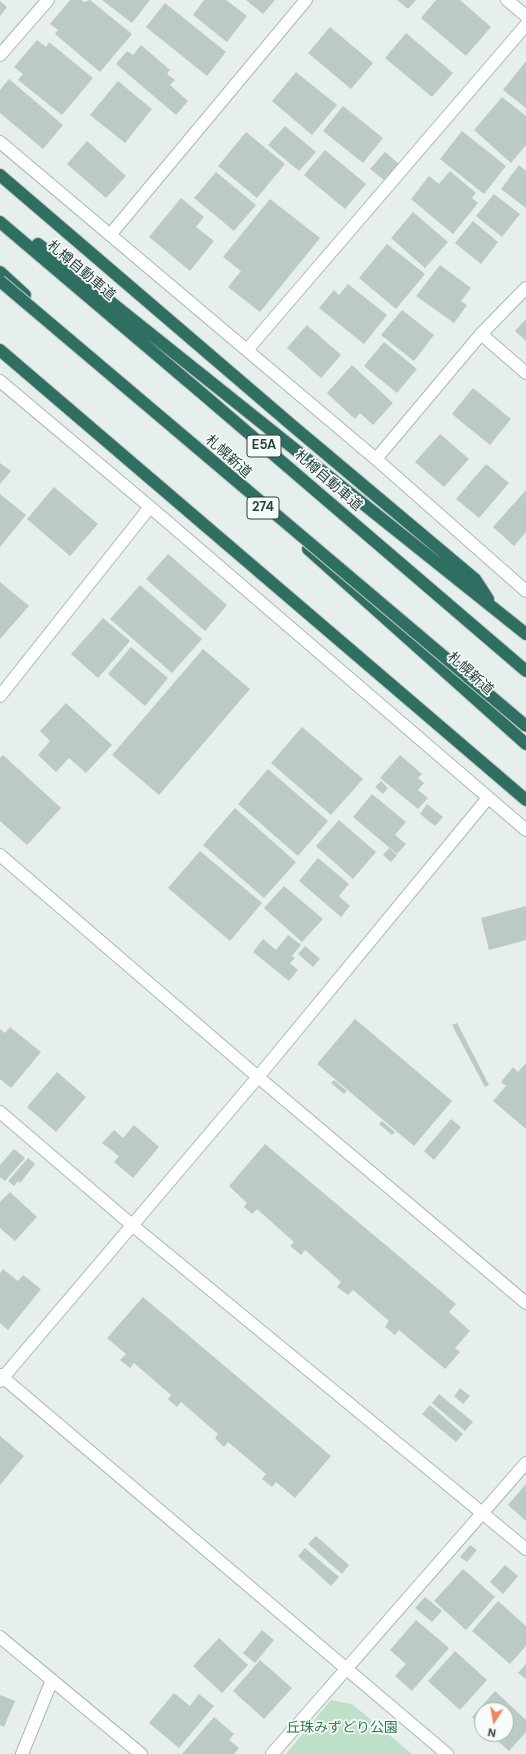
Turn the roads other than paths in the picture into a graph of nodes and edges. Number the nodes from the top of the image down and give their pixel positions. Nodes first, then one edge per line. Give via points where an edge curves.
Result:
1 (48, 0) edge
2 (306, 0) edge
3 (507, 0) edge
4 (526, 16) edge
5 (526, 25) edge
6 (0, 55) edge
7 (0, 142) edge
8 (0, 176) edge
9 (0, 214) edge
10 (0, 222) edge
11 (110, 235) junction
12 (0, 272) edge
13 (0, 281) edge
14 (526, 288) edge
15 (481, 334) junction
16 (0, 350) edge
17 (247, 350) junction
18 (526, 373) edge
19 (0, 381) edge
20 (376, 459) junction
21 (150, 507) junction
22 (526, 591) edge
23 (494, 609) junction
24 (526, 634) edge
25 (526, 671) edge
26 (0, 696) edge
27 (526, 726) edge
28 (526, 744) edge
29 (488, 798) junction
30 (526, 800) edge
31 (526, 830) edge
32 (0, 855) edge
33 (258, 1077) junction
34 (0, 1112) edge
35 (132, 1225) junction
36 (526, 1303) edge
37 (1, 1378) edge
38 (526, 1463) edge
39 (483, 1513) junction
40 (526, 1548) edge
41 (0, 1637) edge
42 (347, 1669) junction
43 (52, 1680) junction
44 (22, 1754) edge
45 (141, 1754) edge
46 (272, 1754) edge
47 (447, 1754) edge

1 - 6 street
2 - 11 street
3 - 4 street
5 - 17 street
7 - 11 street
8 - 23 highway via 475,579
9 - 23 highway
10 - 25 highway, 札樽自動車道 / E5A
11 - 17 street
12 - 28 highway, 札幌新道 / 274
13 - 27 highway, bridge
14 - 15 street
15 - 18 street
15 - 20 street
16 - 30 highway
17 - 20 street
19 - 21 street
20 - 22 street
21 - 26 street
21 - 29 street
23 - 24 highway
29 - 31 street
29 - 33 street
32 - 33 street
33 - 35 street
33 - 36 street
34 - 35 street
35 - 37 street
35 - 39 street
37 - 42 street
38 - 39 street
39 - 40 street
39 - 42 street
41 - 43 street
42 - 46 street
42 - 47 street
43 - 44 street
43 - 45 street

